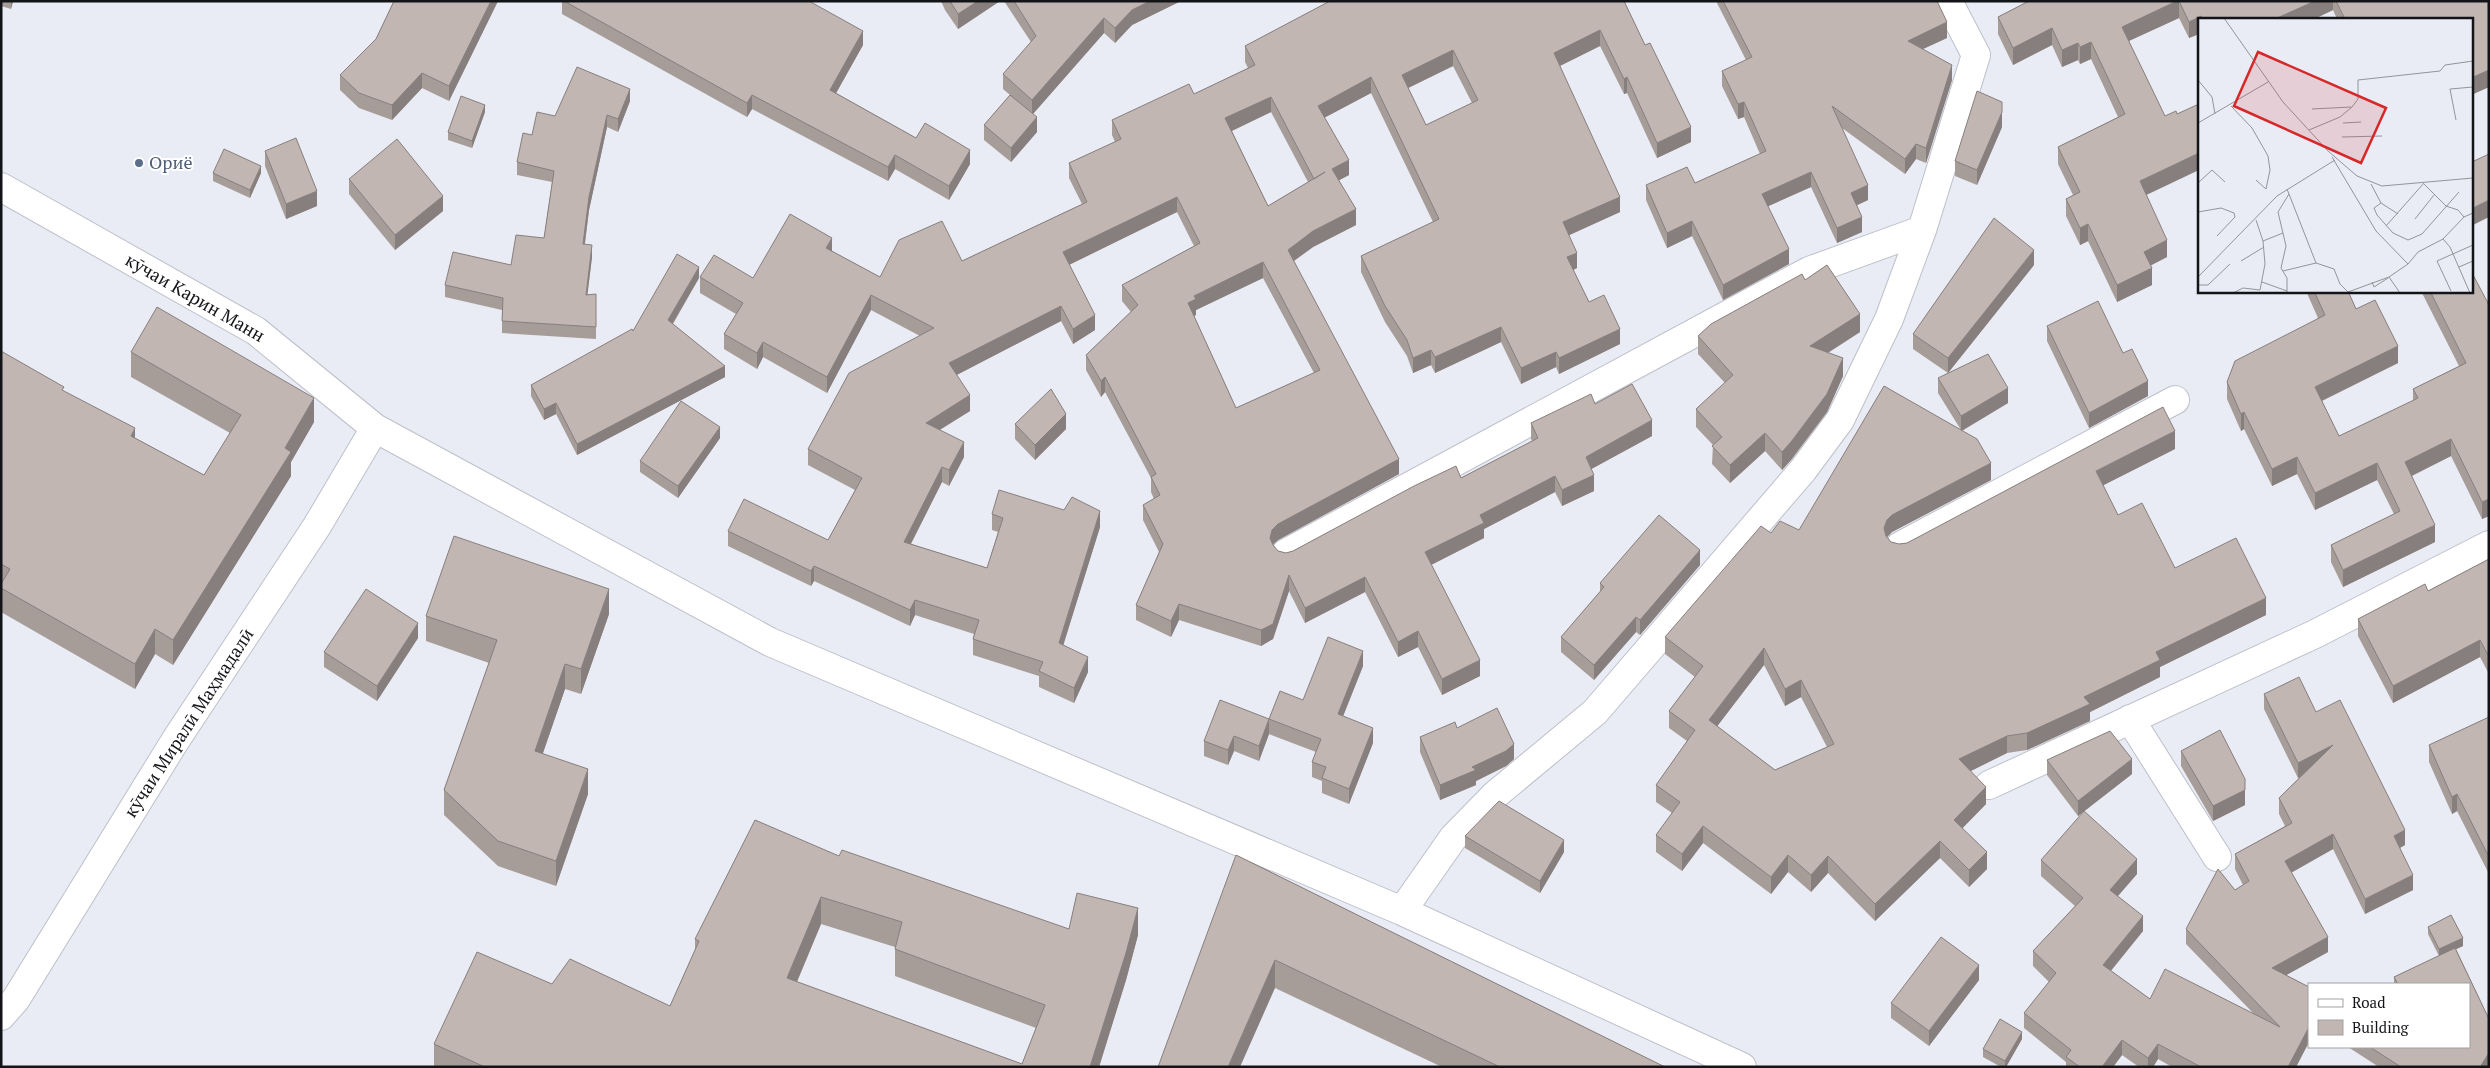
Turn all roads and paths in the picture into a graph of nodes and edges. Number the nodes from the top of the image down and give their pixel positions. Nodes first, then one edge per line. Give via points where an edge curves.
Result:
1 (1948, 1) edge
2 (1, 187) edge
3 (1922, 230) junction
4 (2175, 400) dead end
5 (375, 428) junction
6 (2489, 544) edge
7 (1900, 546) edge
8 (1286, 553) edge
9 (2130, 719) junction
10 (1989, 785) dead end
11 (2217, 858) dead end
12 (1402, 911) junction
13 (1, 1016) edge
14 (1742, 1067) edge

1 - 3 street via 1976,55
2 - 5 street, кӯчаи Карин Манн via 256,331
3 - 8 street via 1809,271
3 - 12 street via 1889,319 1840,420 1803,470 1595,712 1495,795 1453,838
4 - 7 street
5 - 12 street, кӯчаи Карин Манн via 770,642
5 - 13 street, кӯчаи Миралӣ Маҳмадалӣ via 316,526 175,741 16,999
6 - 9 street via 2315,634
9 - 10 street
9 - 11 street
12 - 14 street, кӯчаи Карин Манн

